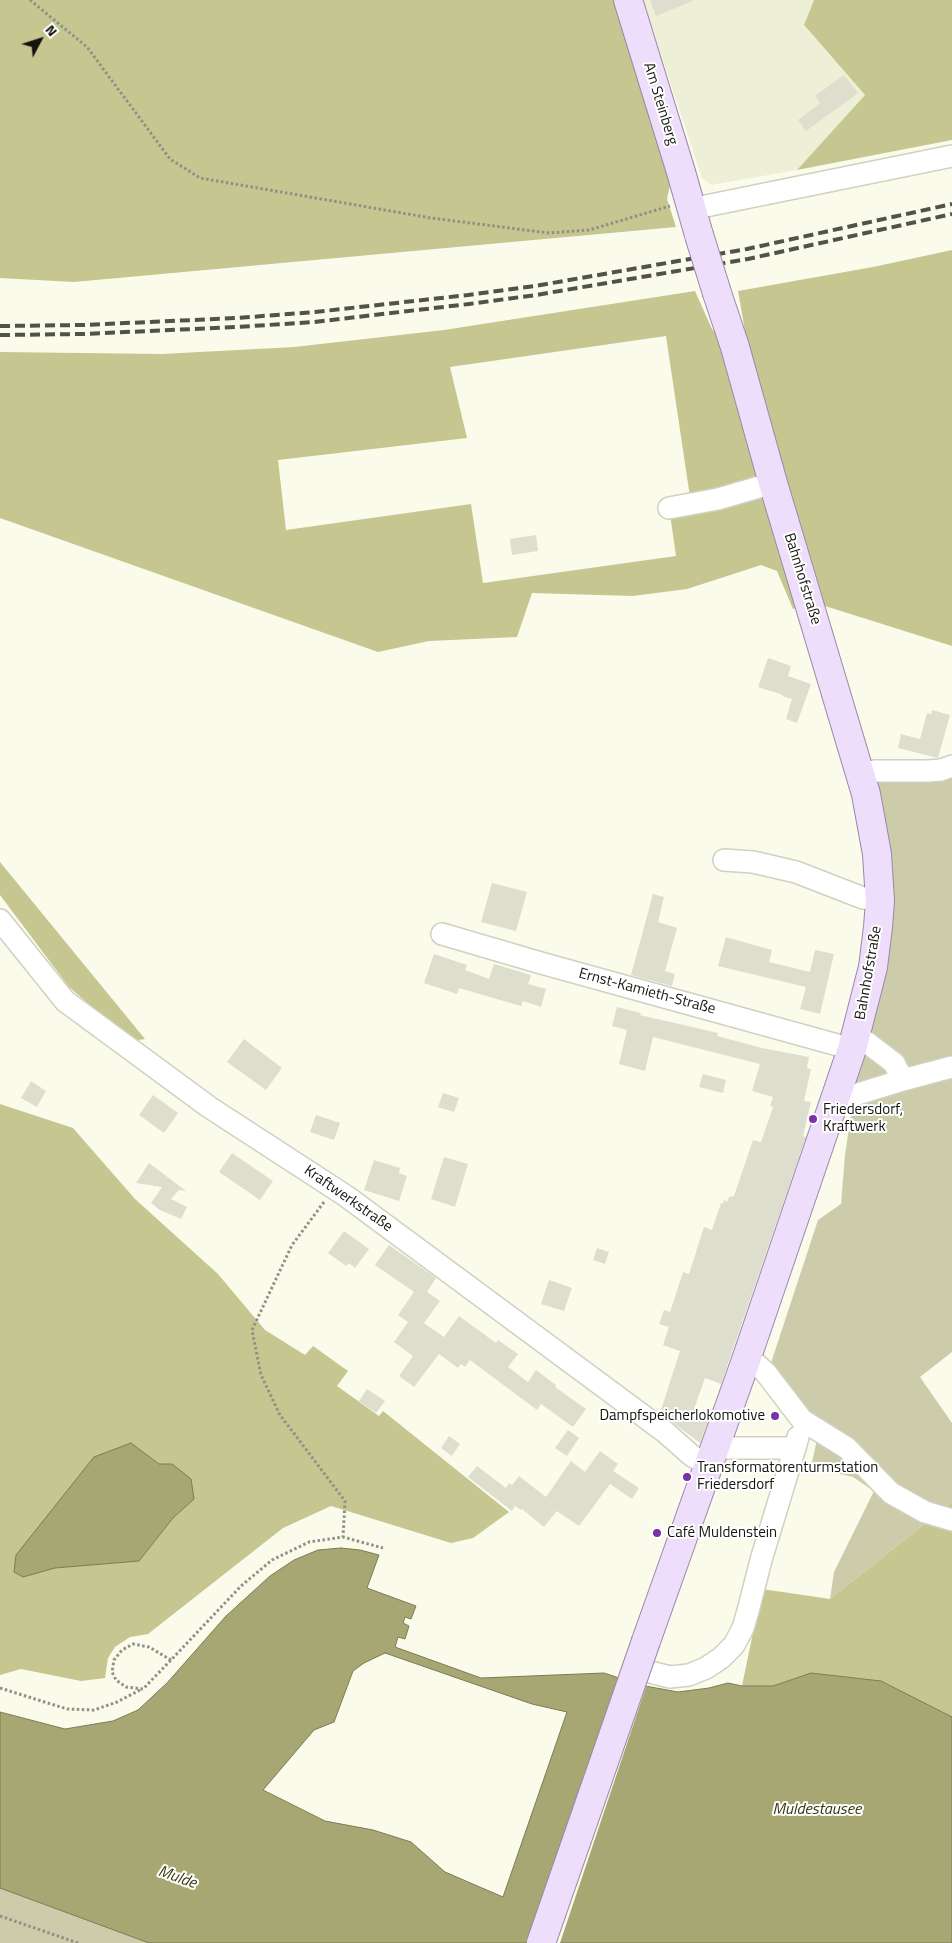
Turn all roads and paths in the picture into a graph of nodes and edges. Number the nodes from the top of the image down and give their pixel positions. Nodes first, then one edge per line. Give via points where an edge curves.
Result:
1 (30, 0) edge
2 (628, 0) edge
3 (952, 156) edge
4 (691, 209) junction
5 (699, 235) joint
6 (773, 483) junction
7 (669, 508) dead end
8 (952, 766) edge
9 (860, 773) junction
10 (724, 860) dead end
11 (880, 901) junction
12 (0, 920) edge
13 (442, 934) dead end
14 (855, 1042) junction
15 (952, 1067) edge
16 (903, 1080) junction
17 (835, 1101) junction
18 (335, 1188) junction
19 (746, 1360) junction
20 (802, 1420) junction
21 (795, 1448) junction
22 (713, 1455) junction
23 (952, 1520) edge
24 (343, 1537) junction
25 (383, 1548) dead end
26 (172, 1660) junction
27 (654, 1673) dead end
28 (0, 1688) edge
29 (143, 1689) junction
30 (0, 1916) edge
31 (78, 1943) edge
32 (541, 1943) edge

1 - 4 path via 87,47 170,159 200,178 432,218 549,232 589,230 677,204
2 - 4 main road, Am Steinberg
3 - 4 street
4 - 5 main road, Am Steinberg
5 - 6 main road, Bahnhofstraße, bridge
6 - 7 street via 718,499
6 - 9 main road, Bahnhofstraße
8 - 9 street via 942,770
9 - 11 main road, Bahnhofstraße via 875,844
10 - 11 street via 753,862 788,870 863,898
11 - 14 main road, Bahnhofstraße via 877,945
12 - 18 street, Kraftwerkstraße via 65,1000 209,1107
13 - 14 street, Ernst-Kamieth-Straße via 550,966
14 - 16 street via 894,1063
14 - 17 main road, Bahnhofstraße
15 - 16 street
16 - 17 street
17 - 19 main road, Bahnhofstraße
18 - 22 street, Kraftwerkstraße via 658,1427 691,1455
18 - 24 path via 292,1245 252,1330 261,1375 280,1415 345,1501
19 - 20 street via 766,1373
19 - 22 main road, Bahnhofstraße
20 - 21 street
20 - 23 street via 847,1448 891,1493 924,1512
21 - 22 street via 728,1448
21 - 27 street via 743,1628 734,1644 722,1658 689,1675 670,1677
22 - 32 main road, Bahnhofstraße, bridge
24 - 25 path
24 - 26 path via 309,1542 272,1560 241,1586
26 - 29 path
26 - 29 path via 149,1647 133,1644 122,1650 114,1660 112,1672 116,1680 126,1687
28 - 29 path via 67,1708 94,1710
30 - 31 path

